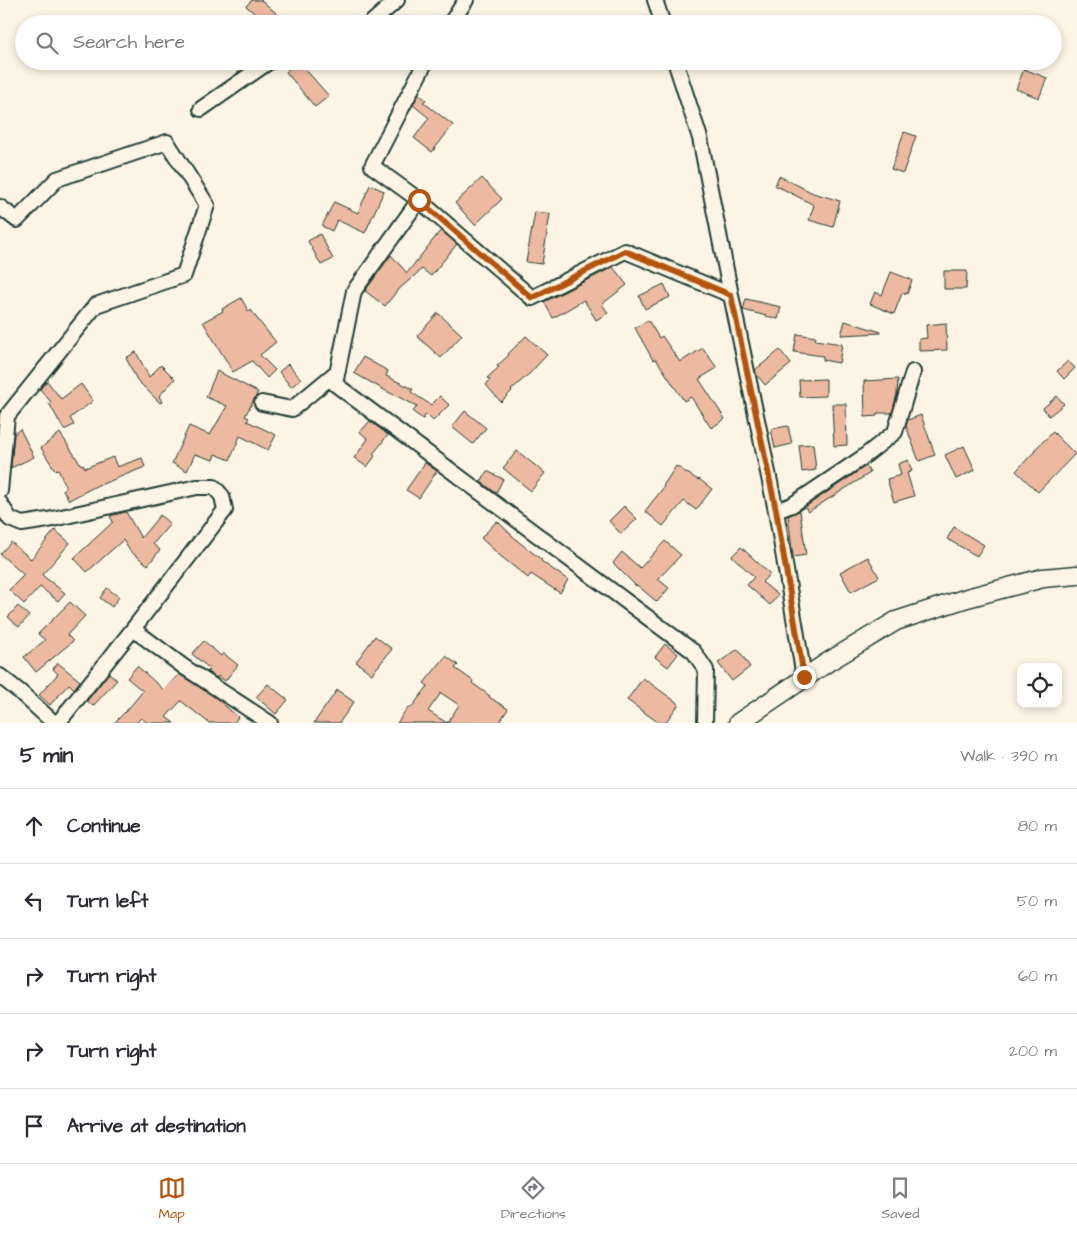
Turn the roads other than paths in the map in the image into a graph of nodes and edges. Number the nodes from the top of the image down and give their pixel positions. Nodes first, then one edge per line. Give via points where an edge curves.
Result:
1 (397, 0) edge
2 (466, 0) edge
3 (655, 0) edge
4 (380, 15) edge
5 (456, 15) edge
6 (659, 15) edge
7 (257, 70) edge
8 (421, 70) edge
9 (678, 70) edge
10 (201, 109) dead end
11 (419, 200) junction
12 (0, 206) edge
13 (731, 295) junction
14 (338, 371) junction
15 (913, 372) dead end
16 (262, 403) dead end
17 (0, 492) edge
18 (0, 503) edge
19 (776, 510) junction
20 (1077, 575) edge
21 (133, 629) junction
22 (0, 676) edge
23 (804, 677) junction
24 (54, 723) edge
25 (58, 723) edge
26 (270, 723) edge
27 (705, 723) edge
28 (738, 723) edge

1 - 4 street
2 - 5 street
3 - 6 street
7 - 10 street
8 - 11 street via 372,166
9 - 13 street via 700,138
11 - 13 street via 532,298 625,251
11 - 14 street via 354,292
12 - 17 street via 17,220 57,179 167,142 207,205 184,275 96,305 7,416
13 - 19 street
14 - 16 street via 292,409
14 - 27 street via 335,384 694,652 706,670
15 - 19 street via 895,432 792,505
18 - 21 street via 10,519 22,524 197,487 214,487 222,496 225,510
19 - 23 street
20 - 23 street via 1043,578 896,621
21 - 25 street
21 - 26 street
22 - 24 street
23 - 28 street

